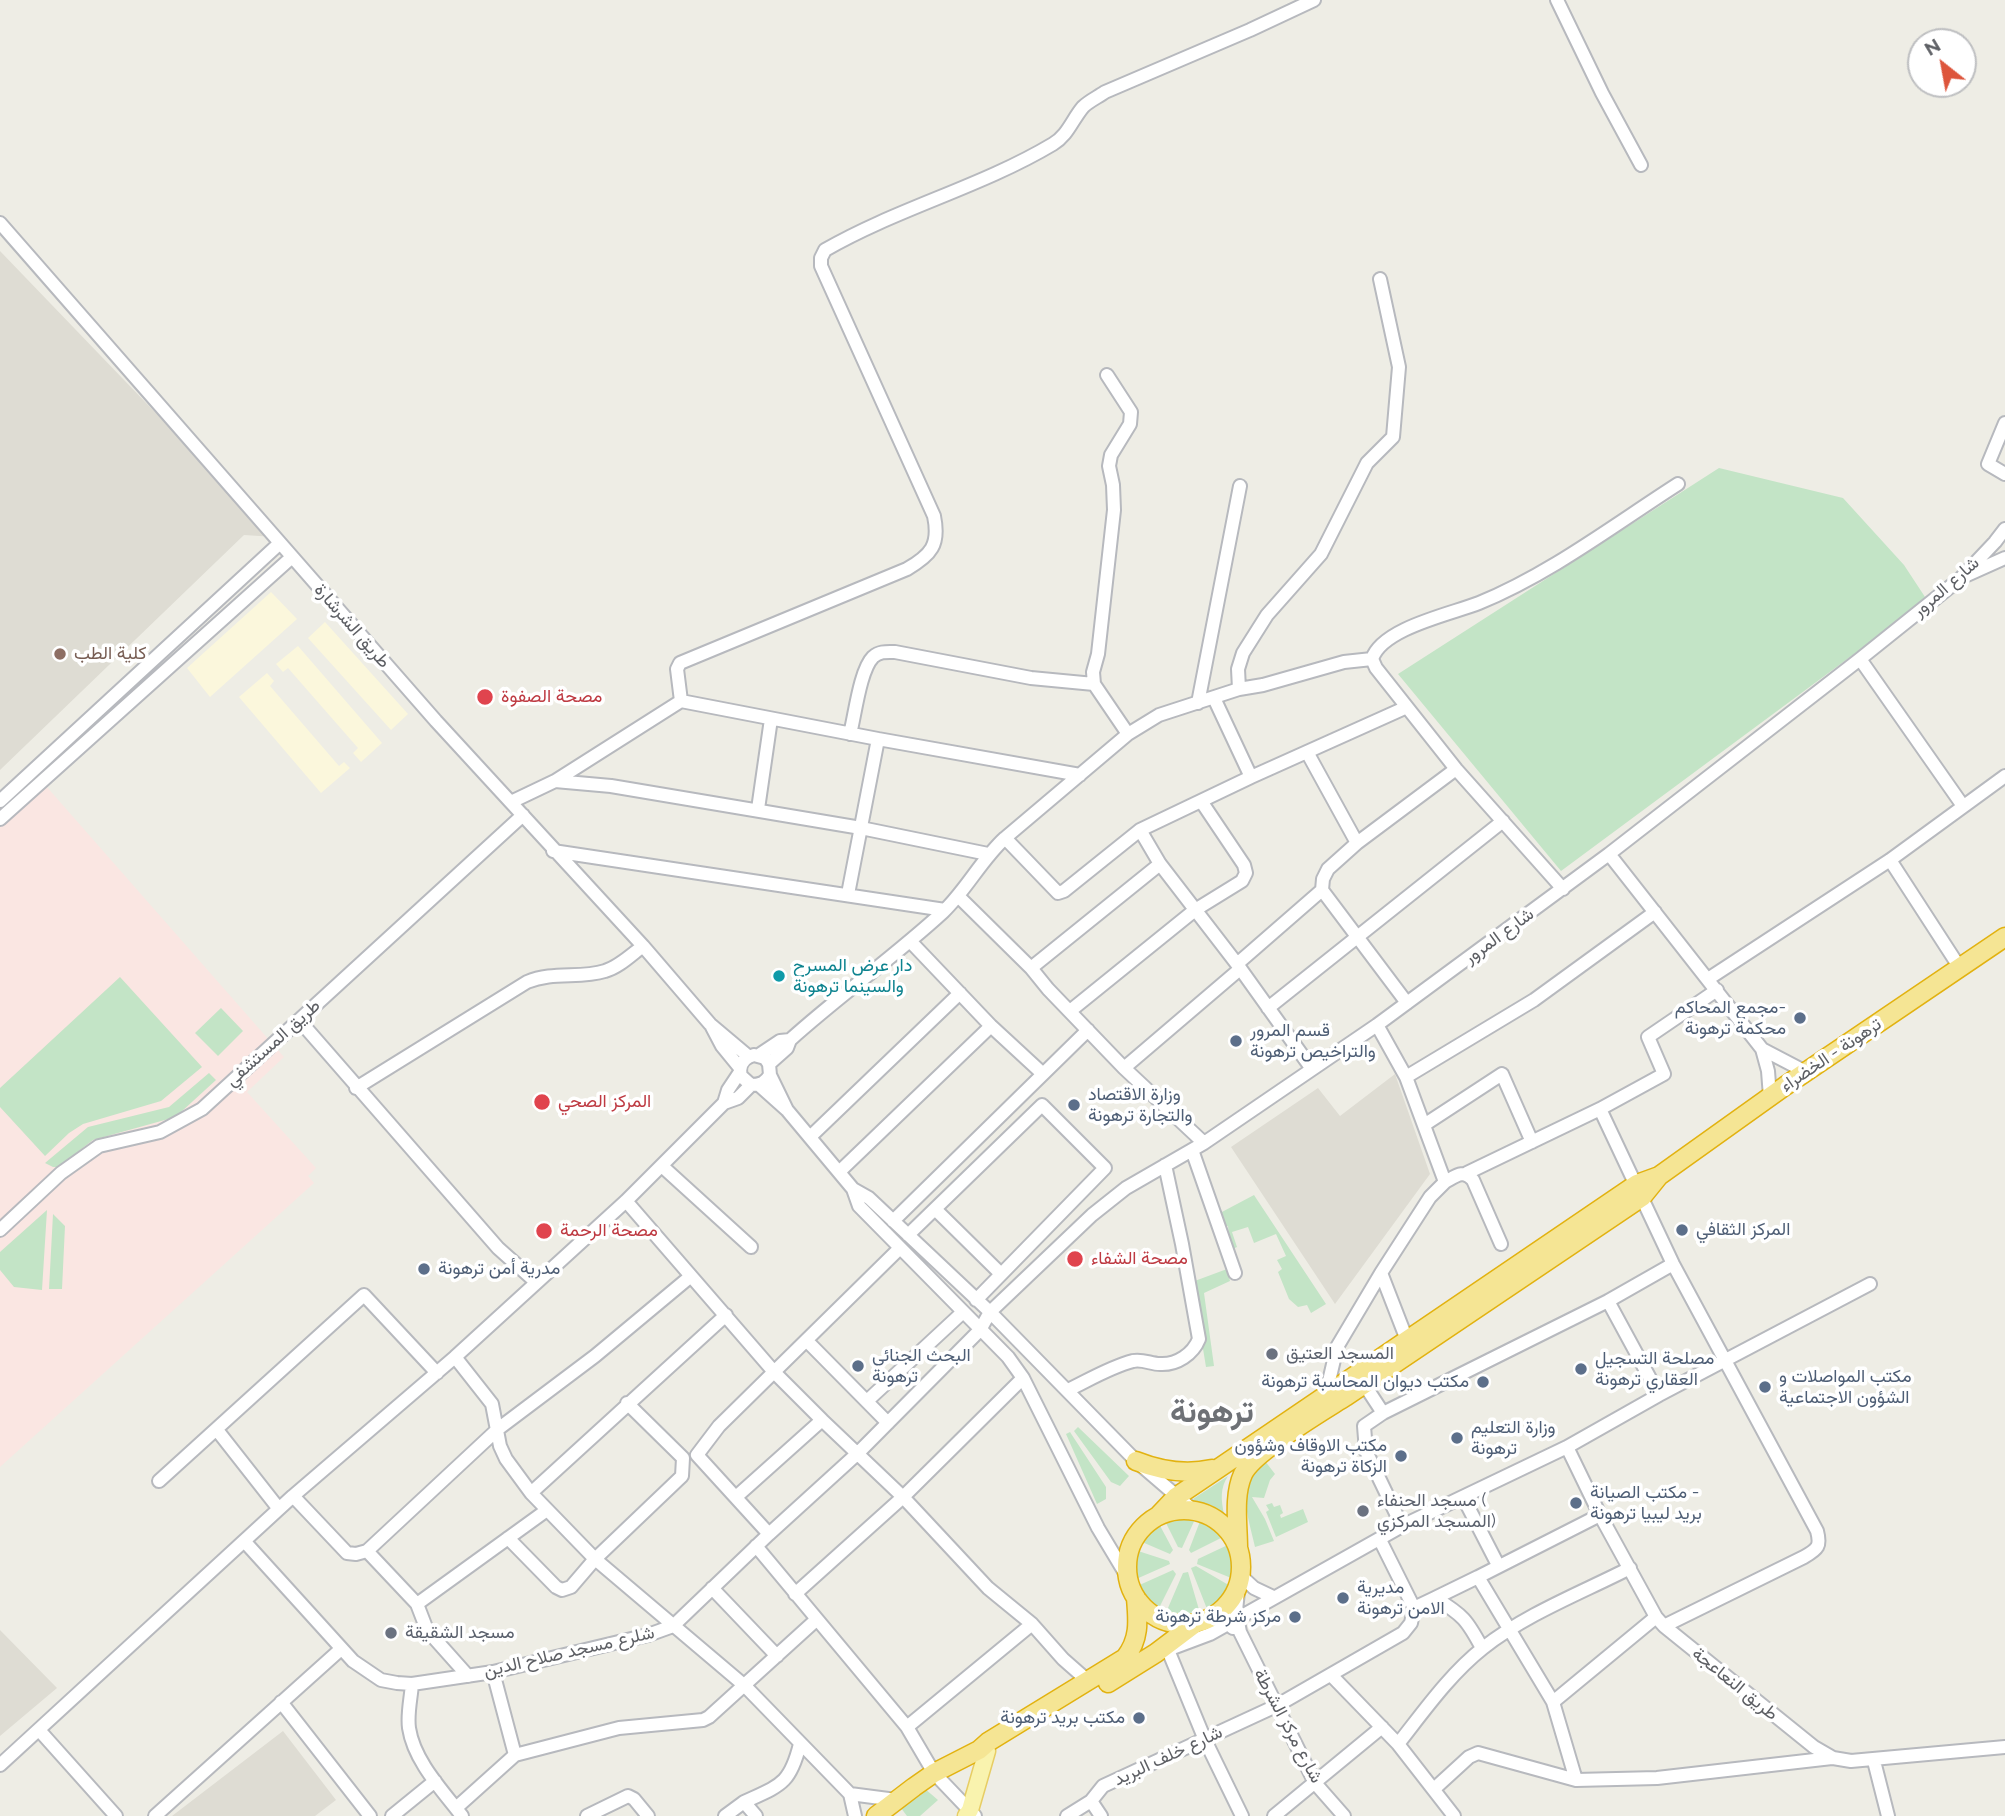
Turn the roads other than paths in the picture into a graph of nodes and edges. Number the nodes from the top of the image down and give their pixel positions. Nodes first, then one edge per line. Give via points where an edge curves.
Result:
1 (1314, 0) edge
2 (1557, 0) edge
3 (1641, 165) dead end
4 (0, 223) edge
5 (1380, 279) dead end
6 (1107, 375) dead end
7 (2005, 423) edge
8 (2005, 474) edge
9 (1678, 484) dead end
10 (1240, 486) dead end
11 (2005, 528) edge
12 (279, 543) junction
13 (292, 557) junction
14 (2005, 558) edge
15 (1961, 578) junction
16 (1372, 659) junction
17 (1860, 659) junction
18 (1094, 684) junction
19 (1240, 689) junction
20 (1214, 698) junction
21 (681, 701) junction
22 (1198, 703) junction
23 (1407, 706) junction
24 (771, 719) junction
25 (850, 734) junction
26 (1128, 734) junction
27 (878, 739) junction
28 (1307, 752) junction
29 (1456, 769) junction
30 (1080, 775) junction
31 (2005, 776) edge
32 (1251, 777) junction
33 (555, 781) junction
34 (0, 801) edge
35 (1201, 801) junction
36 (511, 802) junction
37 (1964, 806) junction
38 (758, 809) junction
39 (523, 816) junction
40 (0, 819) edge
41 (1503, 821) junction
42 (861, 828) junction
43 (1140, 830) junction
44 (1005, 838) junction
45 (1357, 844) junction
46 (554, 851) junction
47 (988, 853) junction
48 (1609, 854) junction
49 (1890, 860) junction
50 (1160, 863) junction
51 (1563, 889) junction
52 (1322, 890) junction
53 (848, 894) junction
54 (958, 896) junction
55 (945, 910) junction
56 (1195, 911) junction
57 (1654, 912) junction
58 (1357, 936) junction
59 (2005, 937) edge
60 (910, 941) junction
61 (643, 946) junction
62 (1239, 967) junction
63 (1031, 968) junction
64 (1960, 968) junction
65 (1708, 979) junction
66 (1717, 990) junction
67 (960, 993) junction
68 (1407, 1003) junction
69 (1268, 1008) junction
70 (1070, 1011) junction
71 (299, 1020) junction
72 (710, 1024) junction
73 (1377, 1025) junction
74 (991, 1026) junction
75 (1088, 1030) junction
76 (1762, 1049) junction
77 (762, 1063) junction
78 (1124, 1068) junction
79 (1312, 1069) junction
80 (740, 1070) junction
81 (1806, 1072) junction
82 (1043, 1074) junction
83 (1406, 1077) junction
84 (755, 1085) junction
85 (356, 1088) junction
86 (1770, 1097) junction
87 (724, 1103) junction
88 (1600, 1109) junction
89 (787, 1110) junction
90 (1424, 1125) junction
91 (810, 1137) junction
92 (1532, 1142) junction
93 (1204, 1143) junction
94 (1192, 1150) junction
95 (1165, 1165) junction
96 (663, 1167) junction
97 (839, 1172) junction
98 (1467, 1173) junction
99 (1445, 1182) junction
100 (853, 1189) junction
101 (1640, 1191) junction
102 (626, 1201) junction
103 (935, 1209) junction
104 (894, 1221) junction
105 (0, 1230) edge
106 (908, 1235) junction
107 (1502, 1244) dead end
108 (751, 1247) dead end
109 (900, 1248) junction
110 (1673, 1264) junction
111 (1235, 1273) dead end
112 (1381, 1273) junction
113 (1001, 1274) junction
114 (691, 1276) junction
115 (537, 1282) junction
116 (1870, 1284) dead end
117 (976, 1300) junction
118 (1608, 1301) junction
119 (963, 1312) junction
120 (990, 1312) junction
121 (726, 1315) junction
122 (980, 1330) junction
123 (1407, 1340) junction
124 (807, 1341) junction
125 (456, 1357) junction
126 (1724, 1360) junction
127 (437, 1373) junction
128 (775, 1373) junction
129 (1023, 1378) junction
130 (1364, 1384) junction
131 (1068, 1390) junction
132 (1326, 1394) junction
133 (1659, 1395) junction
134 (867, 1401) junction
135 (627, 1403) junction
136 (1383, 1413) junction
137 (822, 1420) junction
138 (888, 1423) junction
139 (498, 1429) junction
140 (217, 1430) junction
141 (1567, 1447) junction
142 (858, 1453) junction
143 (1136, 1461) junction
144 (1219, 1468) junction
145 (159, 1481) dead end
146 (531, 1493) junction
147 (293, 1496) junction
148 (736, 1497) junction
149 (903, 1497) junction
150 (1177, 1497) junction
151 (1462, 1497) junction
152 (279, 1509) junction
153 (547, 1510) junction
154 (1192, 1510) junction
155 (1600, 1515) junction
156 (1158, 1516) junction
157 (1402, 1526) junction
158 (769, 1534) junction
159 (508, 1538) junction
160 (1380, 1540) junction
161 (245, 1542) junction
162 (756, 1546) junction
163 (1238, 1548) junction
164 (366, 1551) junction
165 (595, 1559) junction
166 (1498, 1565) junction
167 (1630, 1568) junction
168 (1478, 1577) junction
169 (1128, 1578) junction
170 (1240, 1578) junction
171 (712, 1588) junction
172 (795, 1594) junction
173 (1273, 1597) junction
174 (1136, 1598) junction
175 (1435, 1598) junction
176 (417, 1604) junction
177 (1414, 1608) junction
178 (1231, 1616) junction
179 (816, 1620) junction
180 (1197, 1622) junction
181 (1660, 1622) junction
182 (1032, 1623) junction
183 (673, 1626) junction
184 (1509, 1629) junction
185 (1482, 1648) junction
186 (341, 1649) junction
187 (1162, 1652) junction
188 (777, 1656) junction
189 (1063, 1659) junction
190 (493, 1672) junction
191 (1331, 1675) junction
192 (468, 1676) junction
193 (1088, 1681) junction
194 (412, 1684) junction
195 (745, 1686) junction
196 (1071, 1692) junction
197 (281, 1702) junction
198 (1553, 1702) junction
199 (1276, 1706) junction
200 (907, 1727) junction
201 (1381, 1727) junction
202 (38, 1730) junction
203 (1205, 1740) junction
204 (800, 1744) junction
205 (1398, 1744) junction
206 (2005, 1747) edge
207 (983, 1750) junction
208 (515, 1755) junction
209 (1833, 1758) junction
210 (1874, 1761) junction
211 (0, 1765) edge
212 (934, 1773) junction
213 (1576, 1780) junction
214 (435, 1781) junction
215 (1315, 1783) junction
216 (1434, 1789) junction
217 (850, 1794) junction
218 (896, 1800) junction
219 (1091, 1801) junction
220 (744, 1802) junction
221 (459, 1812) edge
222 (970, 1814) edge
223 (116, 1816) edge
224 (155, 1816) edge
225 (370, 1816) edge
226 (392, 1816) edge
227 (587, 1816) edge
228 (648, 1816) edge
229 (725, 1816) edge
230 (756, 1816) edge
231 (855, 1816) edge
232 (876, 1816) edge
233 (1068, 1816) edge
234 (1101, 1816) edge
235 (1241, 1816) edge
236 (1274, 1816) edge
237 (1344, 1816) edge
238 (1453, 1816) edge
239 (1888, 1816) edge

1 - 21 street via 1105,92 1085,106 1056,142 825,250 821,266 934,516 936,540 931,551 907,569 680,663
2 - 3 street
4 - 12 street, طريق الشرشارة
5 - 19 street via 1399,367 1393,437 1367,463 1321,554 1267,615 1243,653 1238,669
6 - 18 street via 1131,412 1130,424 1109,466 1114,510
7 - 8 street via 1988,464
9 - 16 street via 1512,586 1392,637
10 - 22 street
11 - 15 street, شارع المرور
12 - 13 street, طريق الشرشارة
12 - 34 street
13 - 36 street, طريق الشرشارة
13 - 40 street
14 - 15 street
15 - 17 street, شارع المرور
16 - 19 street
16 - 23 street
17 - 37 street
17 - 48 street, شارع المرور
18 - 25 street via 1031,678 883,652 867,666
18 - 26 street
19 - 20 street
20 - 22 street
20 - 32 street
21 - 24 street
21 - 33 street
22 - 26 street via 1159,715
23 - 28 street
23 - 29 street
24 - 25 street
24 - 38 street
25 - 27 street
26 - 30 street
27 - 30 street
27 - 42 street
28 - 32 street
28 - 45 street
29 - 41 street
29 - 45 street
30 - 44 street
31 - 37 street
32 - 35 street
33 - 36 street
33 - 38 street
35 - 43 street
35 - 56 street via 1246,873 1242,881
36 - 39 street, طريق الشرشارة
37 - 49 street
38 - 42 street
39 - 46 street, طريق الشرشارة
39 - 71 street, طريق المستشفي
41 - 51 street
41 - 58 street
42 - 47 street
42 - 53 street
43 - 44 street via 1058,893
43 - 50 street
44 - 47 street
45 - 52 street via 1328,869
46 - 53 street
46 - 61 street, طريق الشرشارة
47 - 54 street
48 - 51 street, شارع المرور
48 - 57 street
49 - 64 street
49 - 65 street
50 - 56 street
50 - 63 street
51 - 68 street, شارع المرور
52 - 58 street
52 - 62 street
53 - 55 street
54 - 55 street
54 - 63 street
55 - 60 street
56 - 62 street
56 - 70 street
57 - 65 street
57 - 83 street via 1534,1000
58 - 68 street
58 - 69 street
59 - 64 highway, ترهونة - الخضراء
60 - 67 street
60 - 77 street via 790,1040 780,1041
61 - 72 street, طريق الشرشارة
61 - 85 street via 608,970 527,982
62 - 69 street
62 - 78 street
63 - 70 street
64 - 81 highway, ترهونة - الخضراء
65 - 66 street
66 - 76 street
66 - 88 street via 1647,1037 1664,1074
67 - 74 street
67 - 91 street
68 - 73 street, شارع المرور
69 - 79 street
70 - 75 street
71 - 85 street
71 - 105 street, طريق المستشفي via 202,1109 160,1132 99,1146 61,1173
72 - 77 street
72 - 80 street
73 - 79 street, شارع المرور
73 - 83 street
74 - 82 street
74 - 97 street
75 - 78 street
75 - 82 street
76 - 81 street
76 - 86 street
77 - 80 street
77 - 84 street via 766,1081
77 - 89 street
78 - 93 street
79 - 93 street, شارع المرور
80 - 84 street via 743,1080
80 - 87 street
81 - 86 highway, ترهونة - الخضراء
82 - 104 street
83 - 90 street
84 - 87 street
84 - 89 street
85 - 115 street via 498,1248
86 - 101 highway, ترهونة - الخضراء
87 - 96 street
88 - 92 street
88 - 101 street
89 - 91 street
90 - 92 street via 1502,1074
90 - 99 street
91 - 97 street
92 - 98 street
93 - 94 street, شارع المرور
94 - 95 street, شارع المرور
94 - 111 street
95 - 120 street, شارع المرور via 1092,1215
95 - 131 street via 1199,1339 1194,1351 1162,1365 1137,1360
96 - 102 street
96 - 108 street
97 - 100 street
98 - 99 street
98 - 107 street
99 - 112 street via 1430,1197
100 - 104 street
100 - 109 street via 859,1206
101 - 110 street
101 - 123 highway
101 - 130 highway
102 - 114 street
102 - 115 street
103 - 106 street
103 - 113 street
103 - 113 street via 1042,1105 1105,1168
104 - 106 street
106 - 117 street
109 - 119 street
109 - 124 street
110 - 118 street
110 - 126 street
112 - 123 street
112 - 132 street via 1337,1347
113 - 117 street
114 - 121 street
114 - 139 street
115 - 125 street
116 - 126 street
117 - 120 street
118 - 133 street
118 - 136 street
119 - 122 street
119 - 134 street
120 - 122 street, شلرع مسجد صلاح الدين
120 - 131 street
121 - 128 street
121 - 135 street
122 - 129 street
122 - 138 street, شلرع مسجد صلاح الدين
123 - 132 highway
124 - 128 street
124 - 134 street
125 - 127 street
125 - 139 street via 492,1404
126 - 133 street
126 - 181 street via 1820,1543 1804,1557
127 - 140 street via 364,1295
127 - 147 street
128 - 137 street
128 - 148 street via 719,1426 697,1455
129 - 149 street
129 - 169 street
130 - 136 street
130 - 163 highway via 1244,1472 1237,1504
131 - 143 street
132 - 144 highway
133 - 141 street
134 - 138 street
135 - 146 street
135 - 165 street via 683,1458 684,1467 682,1476
136 - 157 street via 1364,1426 1366,1451
137 - 142 street
137 - 148 street
138 - 142 street, شلرع مسجد صلاح الدين
139 - 146 street via 506,1459
139 - 164 street
140 - 145 street
140 - 152 street
141 - 151 street
141 - 155 street, طريق النعاعجة
142 - 149 street
142 - 158 street, شلرع مسجد صلاح الدين
143 - 144 highway via 1177,1472
143 - 150 street
144 - 150 highway
146 - 153 street
147 - 152 street
147 - 164 street via 346,1553
148 - 158 street
149 - 172 street
149 - 182 street via 988,1588
150 - 154 street
150 - 156 highway
151 - 157 street
151 - 166 street
152 - 161 street
153 - 159 street
153 - 165 street
154 - 156 highway
154 - 163 highway via 1220,1523
155 - 166 street
155 - 167 street, طريق النعاعجة
156 - 169 highway via 1135,1539 1127,1563
157 - 160 street
158 - 162 street, شلرع مسجد صلاح الدين
159 - 165 street via 562,1590 571,1587
159 - 176 street
160 - 173 street
160 - 177 street
161 - 186 street, شلرع مسجد صلاح الدين
161 - 202 street
162 - 171 street, شلرع مسجد صلاح الدين
162 - 172 street
163 - 170 highway
164 - 176 street
165 - 183 street
166 - 168 street
167 - 181 street, طريق النعاعجة
167 - 184 street
168 - 175 street
168 - 184 street
169 - 174 highway
170 - 173 street
170 - 178 highway
171 - 183 street, شلرع مسجد صلاح الدين
171 - 188 street
172 - 179 street
173 - 178 street
174 - 180 highway via 1162,1620
174 - 193 highway via 1139,1626 1132,1650
175 - 177 street
175 - 185 street via 1464,1616
176 - 192 street via 426,1630
177 - 191 street, شارع خلف البريد via 1403,1633
178 - 180 highway
178 - 187 street via 1210,1634
178 - 199 street, شارع مركز الشرطة
179 - 188 street
179 - 200 street
180 - 187 highway
181 - 198 street
181 - 209 street, طريق النعاعجة
182 - 189 street
182 - 200 street
183 - 190 street, شلرع مسجد صلاح الدين
183 - 195 street
184 - 185 street
184 - 198 street
185 - 205 street
186 - 194 street, شلرع مسجد صلاح الدين via 381,1679
186 - 197 street
187 - 203 street
187 - 207 highway
188 - 195 street
189 - 193 street
189 - 196 street
190 - 192 street, شلرع مسجد صلاح الدين
190 - 208 street
191 - 199 street, شارع خلف البريد
191 - 201 street
192 - 194 street, شلرع مسجد صلاح الدين
193 - 196 highway
194 - 214 street via 408,1725
195 - 204 street
195 - 208 street via 703,1720 619,1728
196 - 207 highway via 988,1742
197 - 224 street
197 - 225 street
198 - 213 street
199 - 203 street, شارع خلف البريد
199 - 215 street, شارع مركز الشرطة
200 - 212 street
201 - 205 street
201 - 215 street
202 - 211 street
202 - 223 street
203 - 219 street, شارع خلف البريد via 1103,1786
203 - 235 street
204 - 217 street
204 - 220 street via 793,1770 782,1783
205 - 216 street
206 - 210 street, طريق النعاعجة
207 - 212 highway
207 - 222 main road
208 - 221 street
209 - 210 street, طريق النعاعجة
209 - 213 street via 1657,1777
210 - 239 street
212 - 218 highway
212 - 222 street
213 - 216 street via 1478,1753
214 - 221 street
214 - 226 street
215 - 236 street
215 - 237 street, شارع مركز الشرطة
216 - 238 street
217 - 218 street
217 - 231 street
218 - 232 highway
219 - 233 street, شارع خلف البريد
219 - 234 street
220 - 229 street
220 - 230 street
227 - 228 street via 628,1796

